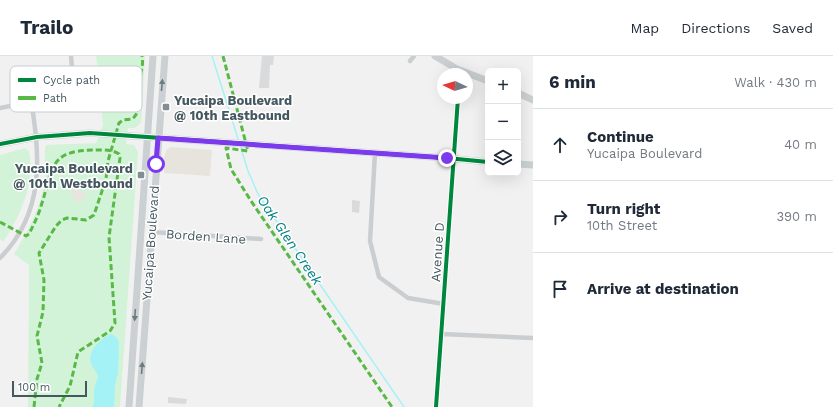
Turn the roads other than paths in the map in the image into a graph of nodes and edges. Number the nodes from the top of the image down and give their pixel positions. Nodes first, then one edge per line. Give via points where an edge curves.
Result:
1 (71, 56) edge
2 (153, 56) edge
3 (165, 56) edge
4 (414, 56) edge
5 (435, 56) edge
6 (410, 61) dead end
7 (72, 66) edge
8 (456, 68) edge
9 (473, 76) edge
10 (485, 80) edge
11 (521, 94) edge
12 (533, 100) edge
13 (458, 104) edge
14 (10, 106) edge
15 (0, 108) edge
16 (33, 112) edge
17 (37, 137) junction
18 (148, 137) junction
19 (158, 138) junction
20 (0, 144) edge
21 (375, 153) junction
22 (454, 160) junction
23 (485, 162) edge
24 (521, 164) edge
25 (533, 166) edge
26 (151, 232) junction
27 (261, 239) dead end
28 (0, 258) edge
29 (444, 304) junction
30 (442, 334) junction
31 (533, 338) edge
32 (129, 407) edge
33 (139, 407) edge
34 (436, 407) edge

1 - 7 street
2 - 18 main road, Yucaipa Boulevard
19 -> 3 main road, Yucaipa Boulevard
4 - 6 street
5 - 8 main road
9 - 10 main road
11 - 12 main road
13 - 22 street, Avenue D
14 - 15 street
16 - 17 street
17 - 18 main road via 90,133
17 - 20 main road
17 - 28 street via 36,189 30,209 20,232
18 - 19 main road
18 -> 32 main road, Yucaipa Boulevard
19 - 21 main road
19 - 26 main road, Yucaipa Boulevard
21 - 22 main road
21 - 29 street via 370,241 379,277 408,298
22 - 23 main road
22 - 29 street, Avenue D
24 - 25 main road
26 - 27 street, Borden Lane
33 -> 26 main road, Yucaipa Boulevard
29 - 30 street, Avenue D
30 - 31 street
30 - 34 street, Avenue D

